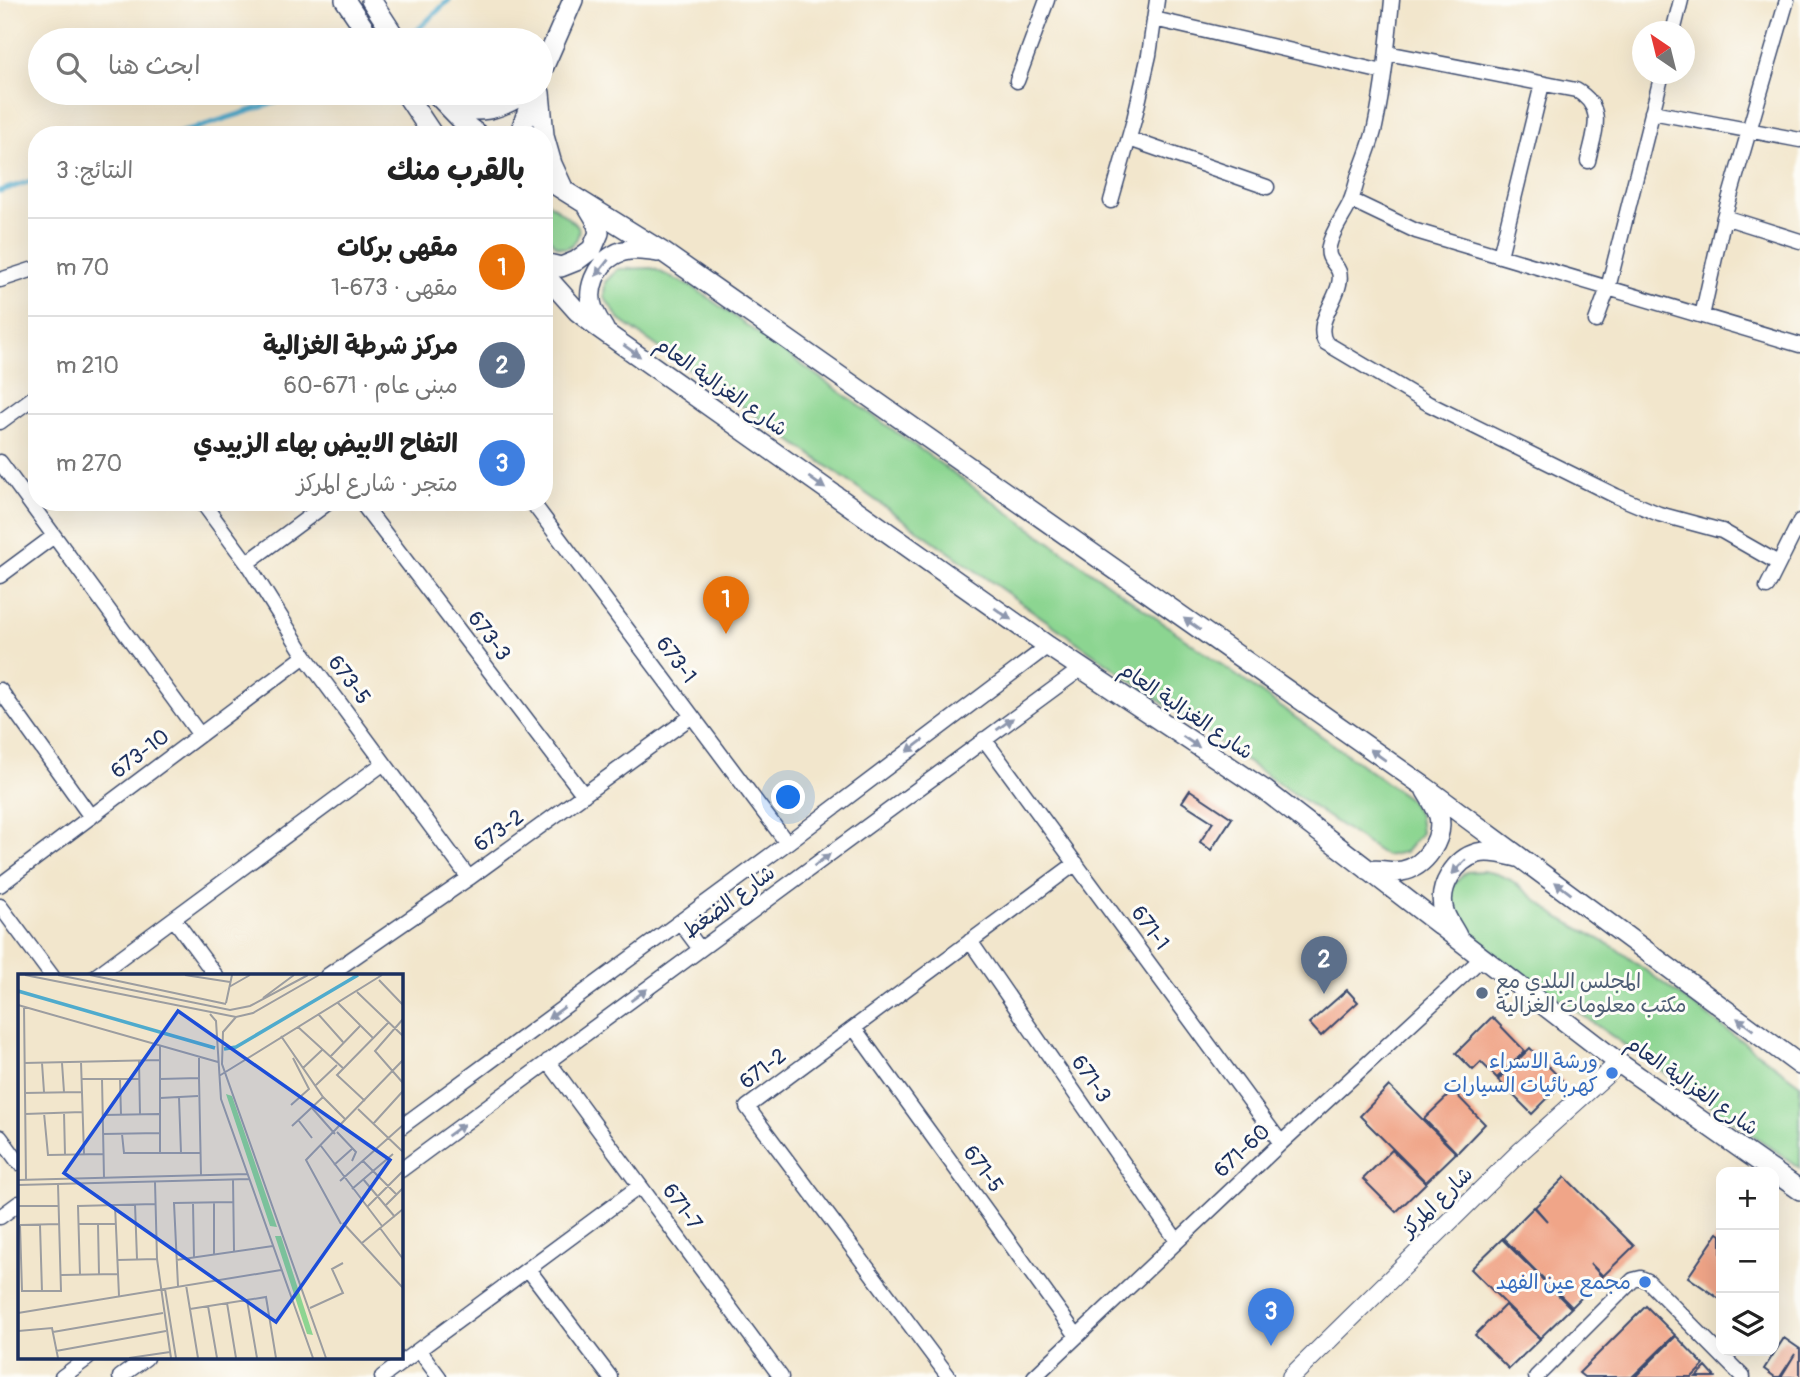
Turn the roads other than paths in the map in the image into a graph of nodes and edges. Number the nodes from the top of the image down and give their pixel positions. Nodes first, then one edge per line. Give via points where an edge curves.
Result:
1 (345, 0) edge
2 (371, 0) edge
3 (573, 0) edge
4 (1047, 0) edge
5 (1157, 0) edge
6 (1392, 0) edge
7 (1681, 0) edge
8 (1787, 0) edge
9 (1154, 19) junction
10 (1676, 21) edge
11 (364, 28) edge
12 (389, 28) edge
13 (553, 46) edge
14 (1387, 53) junction
15 (1383, 72) junction
16 (1017, 82) dead end
17 (1542, 84) junction
18 (1659, 84) edge
19 (412, 105) edge
20 (447, 105) edge
21 (454, 105) edge
22 (505, 105) edge
23 (530, 105) edge
24 (541, 105) edge
25 (1652, 112) junction
26 (424, 126) edge
27 (468, 126) edge
28 (522, 126) edge
29 (543, 126) edge
30 (1749, 130) junction
31 (1129, 139) junction
32 (1800, 140) edge
33 (1588, 160) dead end
34 (553, 166) edge
35 (553, 184) edge
36 (1267, 187) dead end
37 (564, 191) junction
38 (1351, 200) junction
39 (1111, 201) dead end
40 (587, 205) junction
41 (1724, 217) junction
42 (1800, 241) edge
43 (663, 252) junction
44 (1500, 256) junction
45 (553, 265) edge
46 (28, 271) edge
47 (0, 280) edge
48 (553, 284) edge
49 (1608, 288) junction
50 (1702, 316) junction
51 (1596, 321) dead end
52 (607, 334) junction
53 (1800, 345) edge
54 (28, 402) edge
55 (0, 422) edge
56 (0, 462) edge
57 (28, 500) edge
58 (36, 511) edge
59 (209, 511) edge
60 (317, 511) edge
61 (368, 511) edge
62 (539, 511) edge
63 (1800, 521) edge
64 (54, 536) junction
65 (1800, 553) edge
66 (1781, 557) junction
67 (247, 563) junction
68 (0, 576) edge
69 (1767, 587) dead end
70 (1048, 646) junction
71 (305, 656) junction
72 (1082, 668) junction
73 (0, 690) edge
74 (692, 716) junction
75 (200, 735) junction
76 (984, 739) junction
77 (384, 763) junction
78 (1425, 788) junction
79 (584, 795) junction
80 (91, 817) junction
81 (787, 843) junction
82 (1522, 858) junction
83 (1076, 863) junction
84 (1369, 871) junction
85 (469, 878) junction
86 (0, 885) edge
87 (0, 906) edge
88 (174, 919) junction
89 (680, 922) junction
90 (970, 941) junction
91 (1462, 943) junction
92 (701, 949) junction
93 (1482, 958) junction
94 (51, 974) edge
95 (99, 974) edge
96 (215, 974) edge
97 (330, 974) edge
98 (854, 1028) junction
99 (548, 1061) junction
100 (1619, 1063) junction
101 (1800, 1065) edge
102 (402, 1126) edge
103 (0, 1137) edge
104 (1281, 1143) junction
105 (18, 1162) edge
106 (402, 1169) edge
107 (640, 1186) junction
108 (1800, 1190) edge
109 (18, 1204) edge
110 (0, 1217) edge
111 (1177, 1241) junction
112 (528, 1269) junction
113 (1077, 1336) junction
114 (419, 1350) junction
115 (85, 1360) edge
116 (143, 1360) edge
117 (1545, 1374) edge
118 (62, 1377) edge
119 (120, 1377) edge
120 (382, 1377) edge
121 (439, 1377) edge
122 (610, 1377) edge
123 (781, 1377) edge
124 (949, 1377) edge
125 (1034, 1377) edge
126 (1291, 1377) edge
127 (1743, 1377) edge

1 - 11 main road
2 - 12 main road
3 - 13 main road
4 - 16 street
5 - 9 street
6 - 14 street
7 - 10 street
8 - 30 street
9 - 15 street
9 - 31 street
14 - 15 street
14 - 17 street
15 - 38 street via 1375,128
17 - 33 street via 1576,90 1593,104 1595,129
17 - 44 street
18 - 25 street
19 - 26 main road
20 - 27 main road
21 - 22 main road via 468,111
23 - 28 main road
24 - 29 main road
25 - 30 street
25 - 49 street
30 - 32 street
30 - 41 street
31 - 36 street
31 - 39 street
34 - 37 main road
35 - 37 main road
37 - 40 main road
38 - 44 street via 1416,231
38 - 66 street via 1329,243 1328,254 1340,278 1322,327 1326,344 1429,404 1616,496 1659,514 1722,531
40 - 43 main road
40 - 45 main road via 599,233 592,249 576,261
41 - 42 street
41 - 50 street
43 -> 52 main road via 628,250 603,264 590,296
78 -> 43 main road
44 - 49 street
46 - 47 street
48 - 52 main road, شارع الغزالية العام
49 - 50 street
49 - 51 street
50 - 53 street
52 -> 70 main road, شارع الغزالية العام
54 - 55 street
56 - 57 street
58 - 64 street
59 - 67 street, 673-5
60 - 67 street
61 - 79 street, 673-3
62 - 74 street, 673-1
63 - 66 street
64 - 68 street
64 - 75 street
65 - 66 street
66 - 69 street
67 - 71 street, 673-5
70 - 72 main road, شارع الغزالية العام
70 -> 81 street, شارع الضغط
71 - 75 street, 673-10
71 - 77 street, 673-5
76 -> 72 street, شارع الضغط
72 -> 84 main road, شارع الغزالية العام via 1266,791
73 - 80 street
74 - 79 street, 673-2
74 - 81 street, 673-1
75 - 80 street, 673-10
76 - 83 street, 671-1
92 -> 76 street, شارع الضغط
77 - 85 street, 673-5
77 - 88 street
78 - 82 main road
78 - 84 main road via 1440,826 1432,849 1415,866 1402,871
79 - 85 street, 673-2
80 - 86 street, 673-10
81 - 89 street, شارع الضغط
82 -> 91 main road via 1479,853 1455,868 1442,900
101 -> 82 main road
83 - 90 street, 671-2
83 - 104 street, 671-1
84 - 91 main road, شارع الغزالية العام
85 - 97 street, 673-2
87 - 94 street
88 - 95 street
88 - 96 street
89 - 92 street
89 -> 102 street, شارع الضغط
90 - 98 street, 671-2
90 - 111 street, 671-3
91 - 93 main road, شارع الغزالية العام
99 -> 92 street, شارع الضغط
93 - 100 main road, شارع الغزالية العام
93 - 104 street, 671-60
98 - 113 street, 671-5
98 - 124 street, 671-2 via 747,1107
106 -> 99 street, شارع الضغط
99 - 107 street, 671-7
100 - 108 main road, شارع الغزالية العام
100 - 126 street, شارع المركز via 1521,1151
103 - 105 street
104 - 111 street, 671-60
107 - 112 street
107 - 123 street, 671-7
109 - 110 street
111 - 113 street, 671-60
112 - 114 street
112 - 122 street
113 - 125 street, 671-60
114 - 120 street
114 - 121 street
115 - 118 street
116 - 119 street
117 - 127 street via 1633,1280 1641,1278

